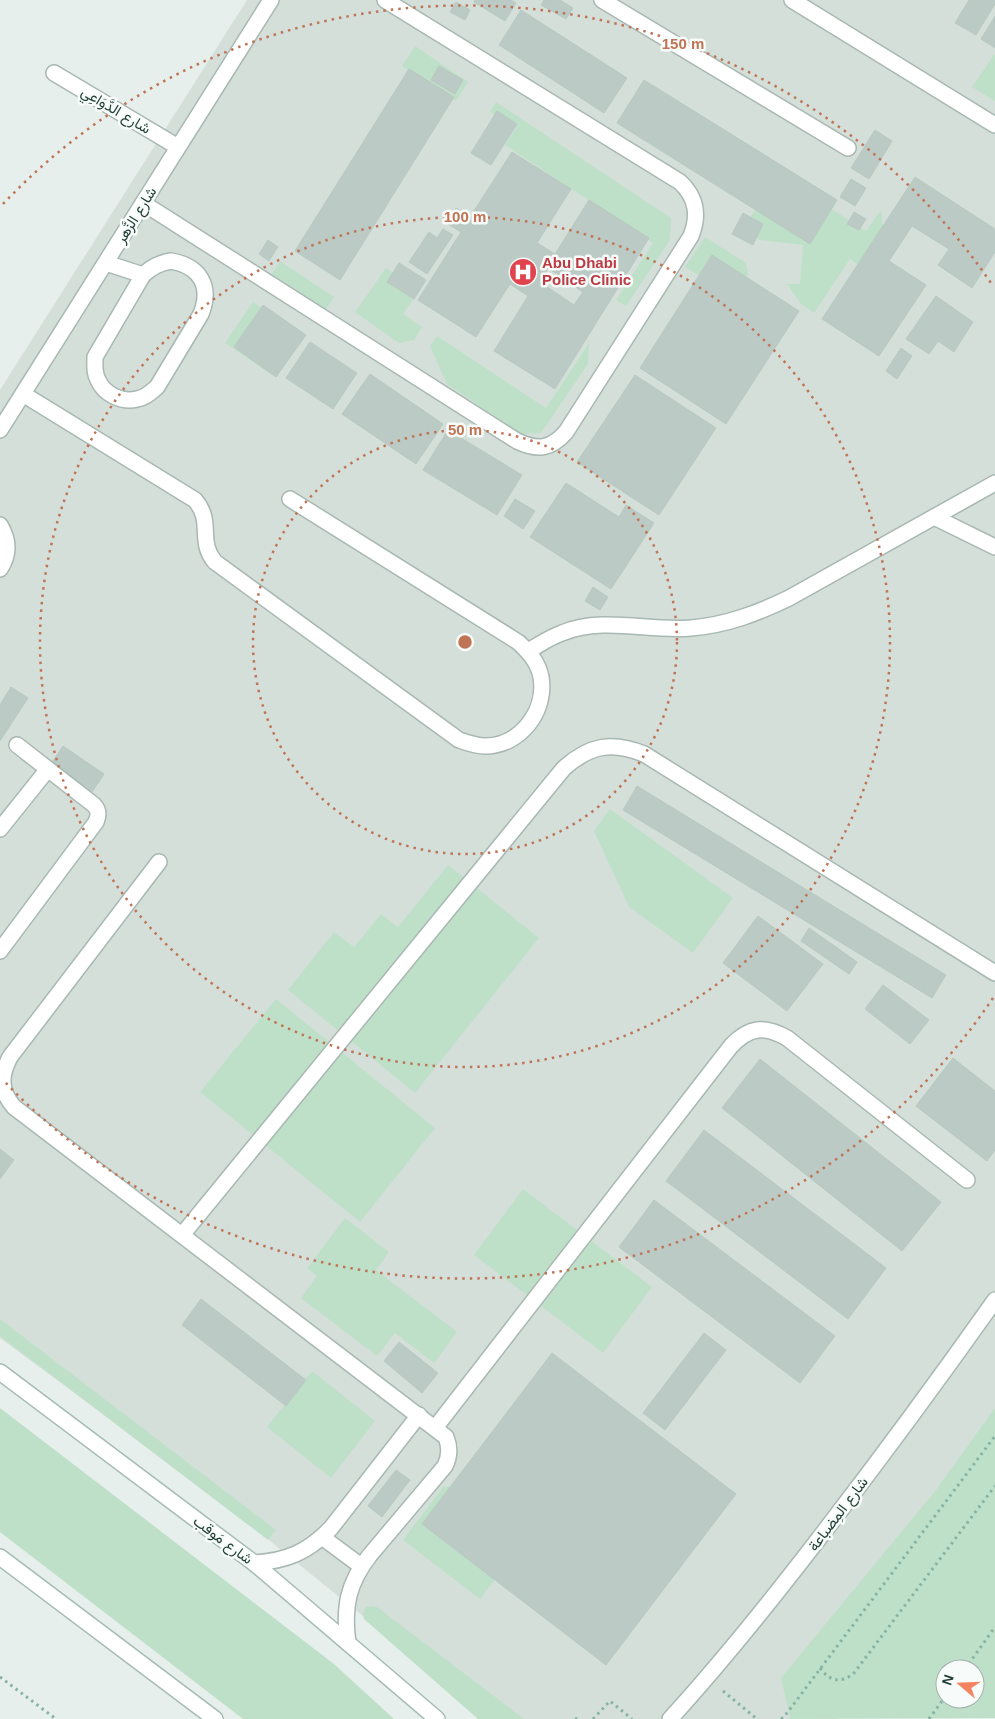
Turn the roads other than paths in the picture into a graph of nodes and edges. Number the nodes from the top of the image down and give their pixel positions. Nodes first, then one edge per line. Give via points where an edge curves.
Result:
1 (272, 0) edge
2 (386, 0) edge
3 (602, 0) edge
4 (792, 0) edge
5 (54, 73) dead end
6 (995, 125) edge
7 (178, 147) junction
8 (848, 148) dead end
9 (143, 203) junction
10 (106, 263) junction
11 (143, 275) junction
12 (23, 394) junction
13 (0, 430) edge
14 (995, 483) edge
15 (290, 499) dead end
16 (934, 517) junction
17 (0, 525) edge
18 (995, 547) edge
19 (0, 569) edge
20 (528, 651) junction
21 (17, 745) dead end
22 (48, 769) junction
23 (0, 829) edge
24 (159, 862) dead end
25 (0, 951) edge
26 (995, 973) edge
27 (966, 1180) dead end
28 (182, 1235) junction
29 (995, 1300) edge
30 (0, 1372) edge
31 (419, 1415) junction
32 (440, 1432) junction
33 (322, 1537) junction
34 (0, 1557) edge
35 (254, 1563) junction
36 (361, 1566) junction
37 (348, 1643) junction
38 (215, 1719) edge
39 (437, 1719) edge
40 (670, 1719) edge

1 - 7 street, شارع الزَّهر
2 - 9 street via 680,182 695,204 696,221 691,236 559,441 538,448 517,441
3 - 8 street
4 - 6 street
5 - 7 street, شارع الدَّوَاعِي
7 - 9 street, شارع الزَّهر
9 - 10 street, شارع الزَّهر
10 - 11 street
10 - 12 street, شارع الزَّهر
11 - 11 street via 95,357 94,369 105,390 126,400 148,395 157,387 205,305 204,284 191,267 181,263 160,263
12 - 13 street, شارع الزَّهر
12 - 20 street via 195,500 204,516 206,548 215,562 459,740 473,745 501,744 525,729 539,705 542,691 536,664
14 - 16 street
15 - 20 street
16 - 18 street
16 - 20 street via 789,598 742,618 690,628 619,625 582,628 562,632
17 - 19 street via 8,543 8,552
21 - 22 street
22 - 23 street
22 - 25 street via 94,805 98,817
24 - 28 street via 10,1057 0,1077 1,1089 14,1107
26 - 28 street via 644,754 615,746 600,747 575,758 564,768
27 - 32 street via 787,1038 776,1031 751,1031 732,1046
28 - 31 street
29 - 40 street, شارع المِضباعة via 909,1420 779,1590 708,1678
30 - 35 street, شارع مَوقب
31 - 32 street
31 - 33 street
32 - 36 street via 449,1444 445,1466
33 - 35 street via 290,1557
33 - 36 street
34 - 38 street
35 - 37 street, شارع مَوقب
36 - 37 street via 346,1604
37 - 39 street, شارع مَوقب

